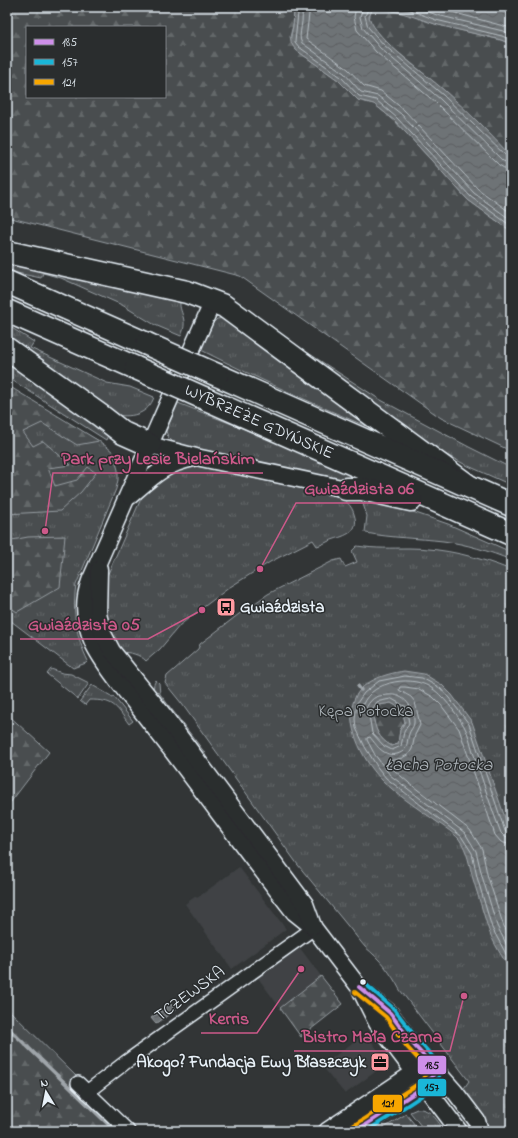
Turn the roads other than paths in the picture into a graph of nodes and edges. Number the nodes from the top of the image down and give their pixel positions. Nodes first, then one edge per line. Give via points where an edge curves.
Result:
1 (7, 252) edge
2 (7, 282) edge
3 (214, 302) junction
4 (7, 311) edge
5 (7, 349) edge
6 (150, 445) junction
7 (196, 457) junction
8 (470, 487) junction
9 (346, 489) joint
10 (126, 500) junction
11 (511, 505) edge
12 (458, 510) junction
13 (511, 534) edge
14 (99, 562) junction
15 (144, 693) junction
16 (143, 713) junction
17 (314, 928) junction
18 (359, 987) junction
19 (434, 1068) junction
20 (415, 1072) junction
21 (425, 1086) junction
22 (128, 1131) edge
23 (327, 1131) edge
24 (356, 1131) edge
25 (459, 1131) edge
26 (480, 1131) edge

1 - 3 highway via 187,292
2 - 8 highway, WYBRZEŻE GDYŃSKIE, bridge
3 - 6 street
3 - 8 highway via 234,312
4 - 12 highway, WYBRZEŻE GDYŃSKIE, bridge
5 - 6 highway via 123,433
6 - 7 street
6 - 10 street
7 - 9 street
7 - 10 street via 169,465
8 - 11 highway, WYBRZEŻE GDYŃSKIE
9 - 12 highway via 362,489
10 - 14 street
12 - 13 highway, WYBRZEŻE GDYŃSKIE
14 - 15 street via 98,614 103,634 117,658
14 - 16 street via 86,590 85,610 88,629 106,666
15 - 16 street
15 - 17 street via 165,717 305,904
16 - 17 street via 294,912
17 - 18 street
17 - 22 street, TCZEWSKA via 83,1087
18 - 19 street via 390,1013
18 - 20 street via 377,1023
19 - 20 street
19 - 21 street via 433,1075
19 - 26 street via 477,1122
20 - 21 street
20 - 23 street
21 - 24 street
21 - 25 street

